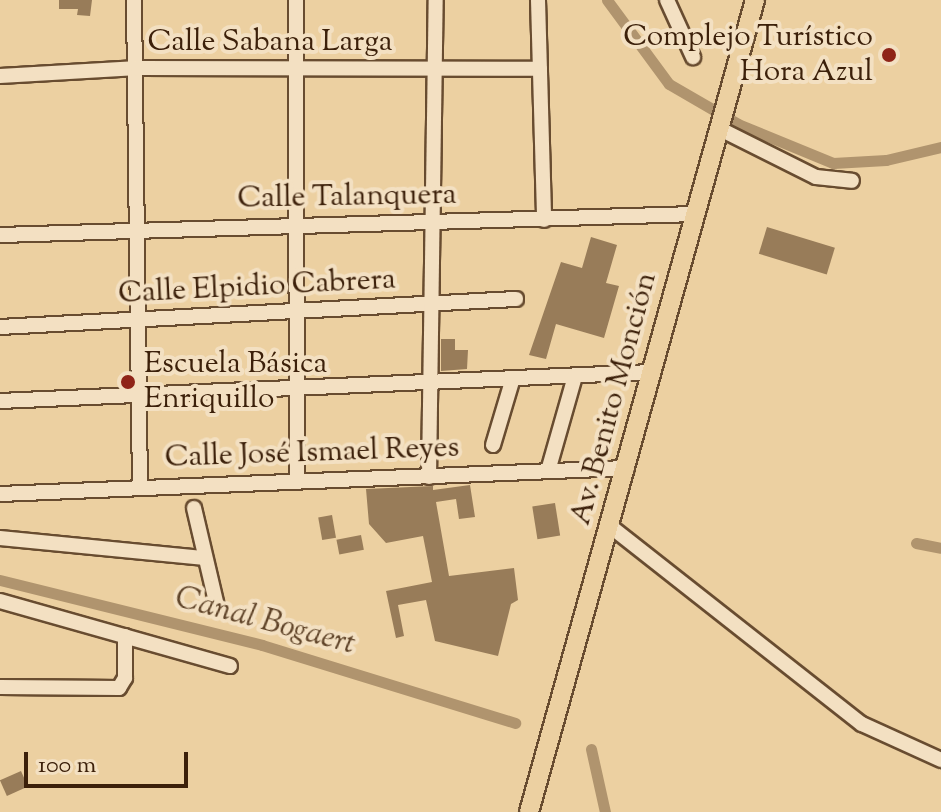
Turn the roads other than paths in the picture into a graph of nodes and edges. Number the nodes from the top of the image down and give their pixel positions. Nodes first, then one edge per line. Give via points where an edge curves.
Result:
1 (134, 0) edge
2 (296, 0) edge
3 (436, 0) edge
4 (538, 0) edge
5 (667, 0) edge
6 (755, 0) edge
7 (693, 57) dead end
8 (138, 68) junction
9 (540, 69) junction
10 (436, 70) junction
11 (295, 71) junction
12 (0, 76) edge
13 (722, 128) junction
14 (852, 181) dead end
15 (695, 214) junction
16 (544, 220) junction
17 (432, 224) junction
18 (298, 225) junction
19 (135, 227) junction
20 (0, 235) edge
21 (516, 299) dead end
22 (431, 306) junction
23 (299, 311) junction
24 (136, 321) junction
25 (0, 327) edge
26 (652, 372) junction
27 (575, 376) junction
28 (513, 378) junction
29 (429, 382) junction
30 (300, 385) junction
31 (136, 394) junction
32 (0, 401) edge
33 (493, 445) dead end
34 (626, 468) junction
35 (548, 471) junction
36 (429, 477) junction
37 (297, 480) junction
38 (140, 487) junction
39 (0, 494) edge
40 (194, 508) dead end
41 (610, 526) junction
42 (0, 538) edge
43 (205, 558) junction
44 (0, 601) edge
45 (217, 606) dead end
46 (125, 636) junction
47 (230, 666) dead end
48 (0, 687) edge
49 (941, 760) edge
50 (529, 812) edge

1 - 8 street
2 - 11 street
3 - 10 street
4 - 9 street
5 - 7 street
6 - 13 main road, Av. Benito Monción
8 - 11 street, Calle Sabana Larga
8 - 12 street, Calle Sabana Larga
8 - 19 street
9 - 10 street, Calle Sabana Larga
9 - 16 street
10 - 11 street, Calle Sabana Larga
10 - 17 street
11 - 18 street
13 - 14 street via 816,177
13 - 15 main road, Av. Benito Monción
15 - 16 street, Calle Talanquera
15 - 26 main road, Av. Benito Monción
16 - 17 street, Calle Talanquera
17 - 18 street, Calle Talanquera
17 - 22 street
18 - 19 street, Calle Talanquera
18 - 23 street
19 - 20 street, Calle Talanquera
19 - 24 street
21 - 22 street, Calle Elpidio Cabrera
22 - 23 street, Calle Elpidio Cabrera
22 - 29 street
23 - 24 street, Calle Elpidio Cabrera
23 - 30 street
24 - 25 street, Calle Elpidio Cabrera
24 - 31 street
26 - 27 street
26 - 34 main road, Av. Benito Monción
27 - 28 street
27 - 35 street
28 - 29 street
28 - 33 street
29 - 30 street
29 - 36 street
30 - 31 street
30 - 37 street
31 - 32 street
31 - 38 street
34 - 35 street, Calle José Ismael Reyes
34 - 41 main road, Av. Benito Monción
35 - 36 street, Calle José Ismael Reyes
36 - 37 street, Calle José Ismael Reyes
37 - 38 street, Calle José Ismael Reyes
38 - 39 street, Calle José Ismael Reyes
40 - 43 street
41 - 49 street via 862,724
41 - 50 main road, Av. Benito Monción
42 - 43 street
43 - 45 street
44 - 46 street
46 - 47 street
46 - 48 street via 125,678 119,688

